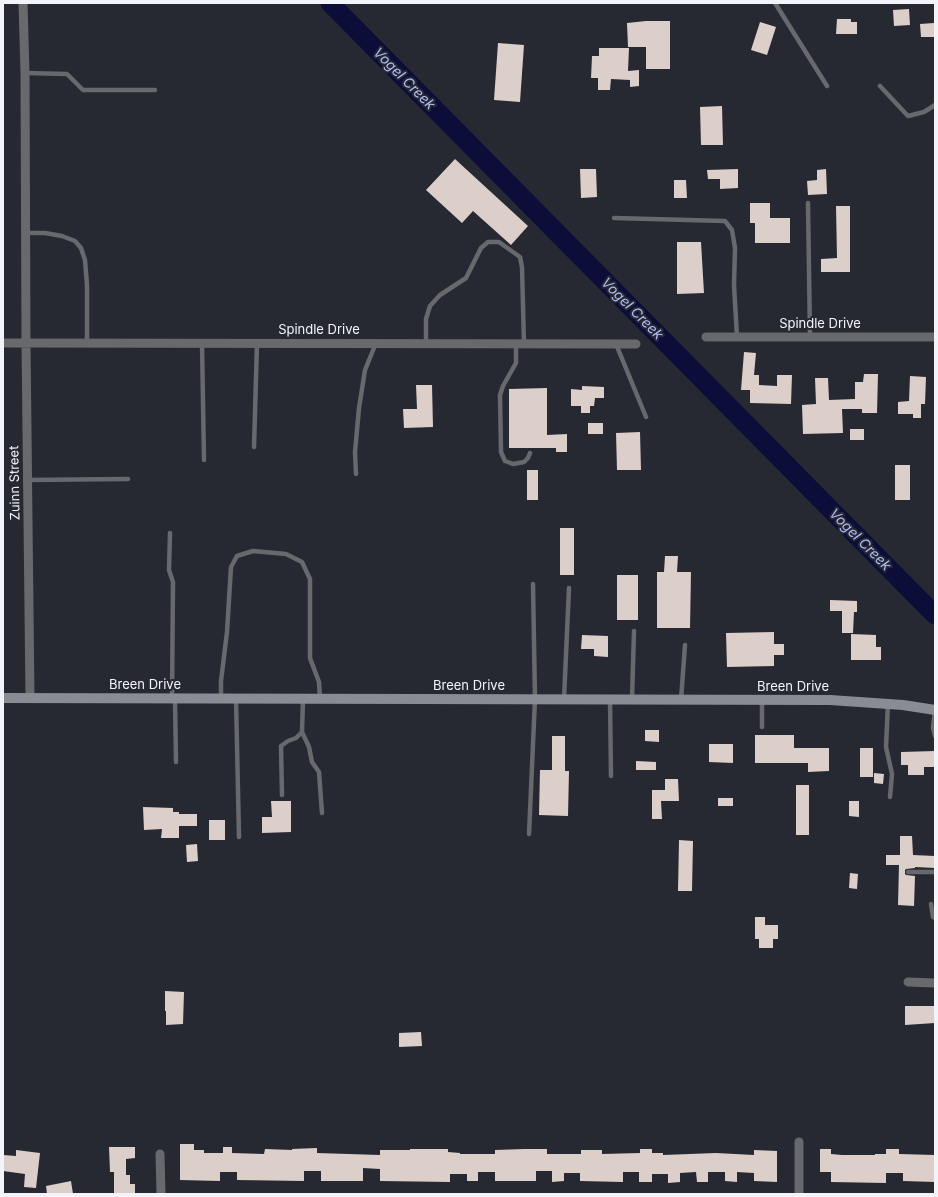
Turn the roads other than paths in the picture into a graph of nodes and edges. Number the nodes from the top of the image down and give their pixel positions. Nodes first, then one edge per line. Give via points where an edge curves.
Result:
1 (23, 3) edge
2 (775, 3) edge
3 (25, 73) junction
4 (827, 86) dead end
5 (880, 86) dead end
6 (155, 90) dead end
7 (935, 105) edge
8 (808, 203) dead end
9 (614, 218) dead end
10 (26, 232) junction
11 (706, 337) dead end
12 (737, 337) junction
13 (810, 337) junction
14 (935, 338) edge
15 (3, 343) edge
16 (26, 343) junction
17 (86, 343) junction
18 (202, 343) junction
19 (257, 343) junction
20 (376, 344) junction
21 (426, 344) junction
22 (520, 344) junction
23 (616, 344) junction
24 (636, 344) dead end
25 (646, 417) dead end
26 (254, 447) dead end
27 (530, 453) dead end
28 (204, 460) dead end
29 (356, 474) dead end
30 (128, 479) dead end
31 (28, 480) junction
32 (170, 533) dead end
33 (533, 584) dead end
34 (569, 588) dead end
35 (634, 631) dead end
36 (684, 645) dead end
37 (3, 698) edge
38 (30, 698) junction
39 (173, 698) junction
40 (221, 698) junction
41 (236, 698) junction
42 (303, 699) junction
43 (320, 699) junction
44 (535, 699) junction
45 (564, 699) junction
46 (610, 699) junction
47 (632, 699) junction
48 (681, 700) junction
49 (762, 700) junction
50 (888, 703) junction
51 (935, 710) edge
52 (762, 727) dead end
53 (302, 732) junction
54 (935, 736) edge
55 (176, 762) dead end
56 (611, 776) dead end
57 (282, 794) dead end
58 (890, 797) dead end
59 (322, 813) dead end
60 (529, 834) dead end
61 (239, 837) dead end
62 (908, 872) dead end
63 (935, 872) edge
64 (931, 904) dead end
65 (935, 918) edge
66 (908, 982) dead end
67 (935, 983) edge
68 (799, 1142) dead end
69 (160, 1154) dead end
70 (161, 1194) edge
71 (799, 1194) edge

1 - 3 street, Zuinn Street
2 - 4 lane
3 - 6 lane via 67,74 83,90
3 - 10 street, Zuinn Street
5 - 7 lane via 908,116 924,112
8 - 13 lane
9 - 12 lane via 725,221 732,230 735,248
10 - 16 street, Zuinn Street
10 - 17 lane via 62,236 75,241 81,248 85,260 87,285
11 - 12 street, Spindle Drive
12 - 13 street, Spindle Drive
13 - 14 street, Spindle Drive
15 - 16 street, Spindle Drive
16 - 17 street, Spindle Drive
16 - 31 street, Zuinn Street
17 - 18 street, Spindle Drive
18 - 19 street, Spindle Drive
18 - 28 lane
19 - 20 street, Spindle Drive
19 - 26 lane
20 - 21 street, Spindle Drive
20 - 29 lane via 365,370 359,408
21 - 22 street, Spindle Drive
21 - 22 lane via 426,319 430,306 466,278 481,248 488,242 499,242 520,257
22 - 23 street, Spindle Drive
22 - 27 lane via 516,363 500,395 501,452 502,459 509,464 519,464 528,458
23 - 24 street, Spindle Drive
23 - 25 lane
30 - 31 lane
31 - 38 street, Zuinn Street
32 - 39 lane via 169,570 173,582
33 - 44 lane
34 - 45 lane
35 - 47 lane
36 - 48 lane
37 - 38 street, Breen Drive
38 - 39 street, Breen Drive
39 - 40 street, Breen Drive
39 - 55 lane
40 - 41 street, Breen Drive
40 - 43 lane via 220,681 227,632 231,567 237,556 253,551 286,554 302,562 310,579 310,658 319,682
41 - 42 street, Breen Drive
41 - 61 lane
42 - 43 street, Breen Drive
42 - 53 lane
43 - 44 street, Breen Drive
44 - 45 street, Breen Drive
44 - 60 lane
45 - 46 street, Breen Drive
46 - 47 street, Breen Drive
46 - 56 lane
47 - 48 street, Breen Drive
48 - 49 street, Breen Drive
49 - 50 street, Breen Drive
49 - 52 lane
50 - 51 street, Breen Drive
50 - 58 lane via 886,747 892,774
51 - 54 lane
53 - 57 lane via 281,746
53 - 59 lane via 312,762 319,772
62 - 63 lane
64 - 65 lane
66 - 67 street
68 - 71 street
69 - 70 street

